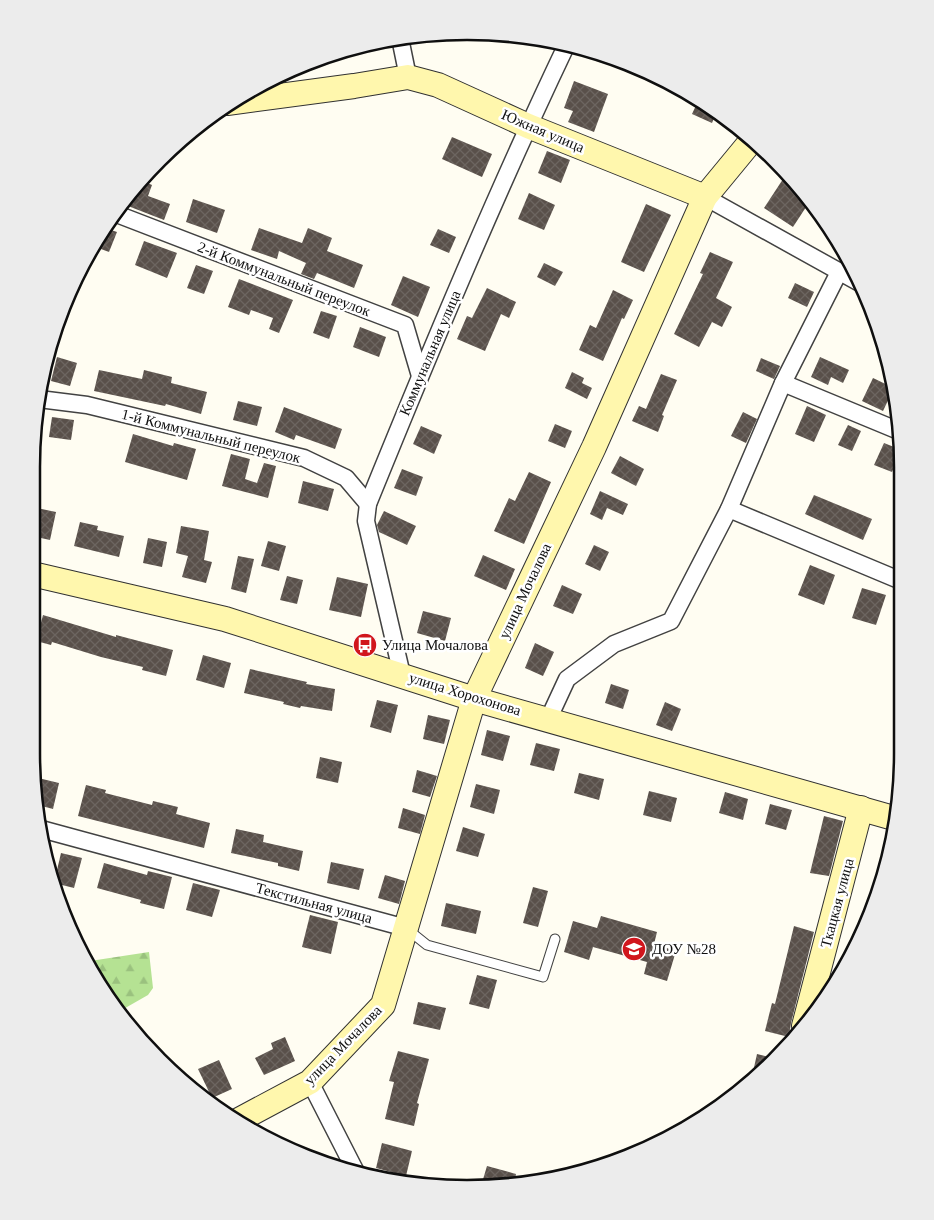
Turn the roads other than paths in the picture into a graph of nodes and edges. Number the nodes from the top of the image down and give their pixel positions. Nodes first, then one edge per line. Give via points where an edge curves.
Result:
1 (402, 45) edge
2 (563, 51) edge
3 (408, 77) junction
4 (251, 99) edge
5 (528, 126) junction
6 (748, 145) edge
7 (705, 197) junction
8 (122, 216) edge
9 (839, 272) junction
10 (850, 278) edge
11 (420, 376) junction
12 (783, 383) junction
13 (46, 400) edge
14 (892, 428) edge
15 (368, 504) junction
16 (729, 508) junction
17 (40, 576) edge
18 (894, 578) edge
19 (402, 675) junction
20 (474, 699) junction
21 (548, 720) junction
22 (861, 808) junction
23 (889, 817) edge
24 (47, 832) edge
25 (406, 928) junction
26 (555, 939) dead end
27 (808, 1010) edge
28 (310, 1082) junction
29 (244, 1117) edge
30 (352, 1164) edge

1 - 3 street
2 - 5 street, Коммунальная улица
3 - 4 street, Южная улица
3 - 5 street, Южная улица via 438,84
5 - 7 street, Южная улица
5 - 11 street, Коммунальная улица
6 - 7 street, улица Мочалова
7 - 9 street, Южная улица
7 - 20 street, улица Мочалова via 594,447
8 - 11 street, 2-й Коммунальный переулок via 405,325
9 - 10 street, Южная улица
9 - 12 street
11 - 15 street, Коммунальная улица
12 - 14 street
12 - 16 street
13 - 15 street, 1-й Коммунальный переулок via 87,405 304,458 346,478
15 - 19 street, Коммунальная улица via 366,521
16 - 18 street
16 - 21 street via 671,621 614,644 567,679
17 - 19 street, улица Хорохонова via 225,619
19 - 20 street, улица Хорохонова
20 - 21 street, улица Хорохонова
20 - 25 street, улица Мочалова
21 - 22 street, улица Хорохонова
22 - 23 street, улица Хорохонова
22 - 27 street, Ткацкая улица
24 - 25 street, Текстильная улица
25 - 26 lane, Текстильная улица via 427,945 542,977
25 - 28 street, улица Мочалова via 383,1005
28 - 29 street, улица Мочалова
28 - 30 street

